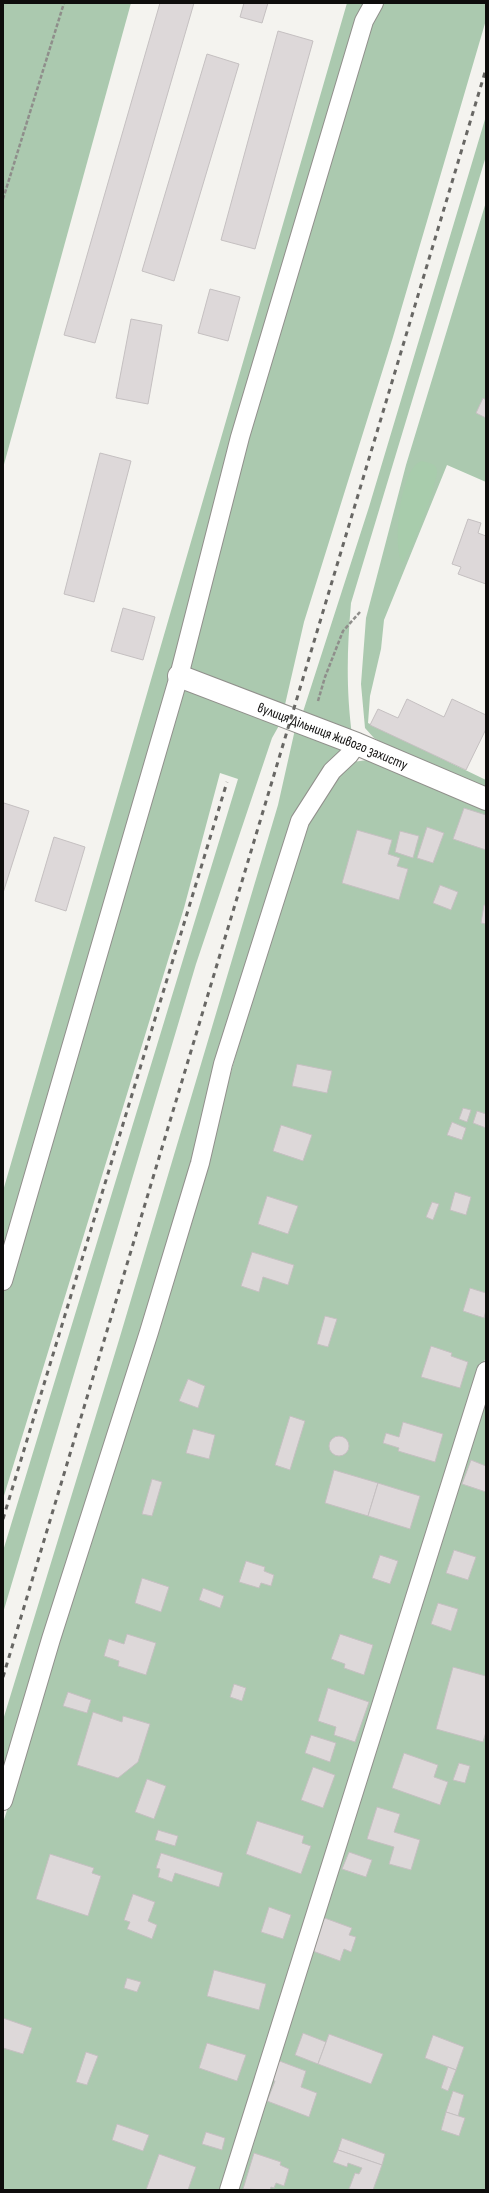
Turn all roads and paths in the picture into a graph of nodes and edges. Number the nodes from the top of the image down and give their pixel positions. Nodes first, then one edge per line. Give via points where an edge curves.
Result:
1 (64, 3) edge
2 (374, 3) edge
3 (3, 199) edge
4 (360, 612) dead end
5 (179, 676) junction
6 (305, 725) junction
7 (357, 744) junction
8 (486, 799) edge
9 (3, 1281) edge
10 (486, 1371) edge
11 (3, 1801) edge
12 (229, 2190) edge

1 - 3 path
2 - 5 lane via 364,21 243,429
4 - 6 path via 343,631 313,715
5 - 6 street, вулиця Дільниця живого захисту
5 - 9 lane
6 - 7 street, вулиця Дільниця живого захисту
7 - 8 street, вулиця Дільниця живого захисту
7 - 11 lane via 332,771 300,821 223,1064 200,1163 149,1332
10 - 12 lane

